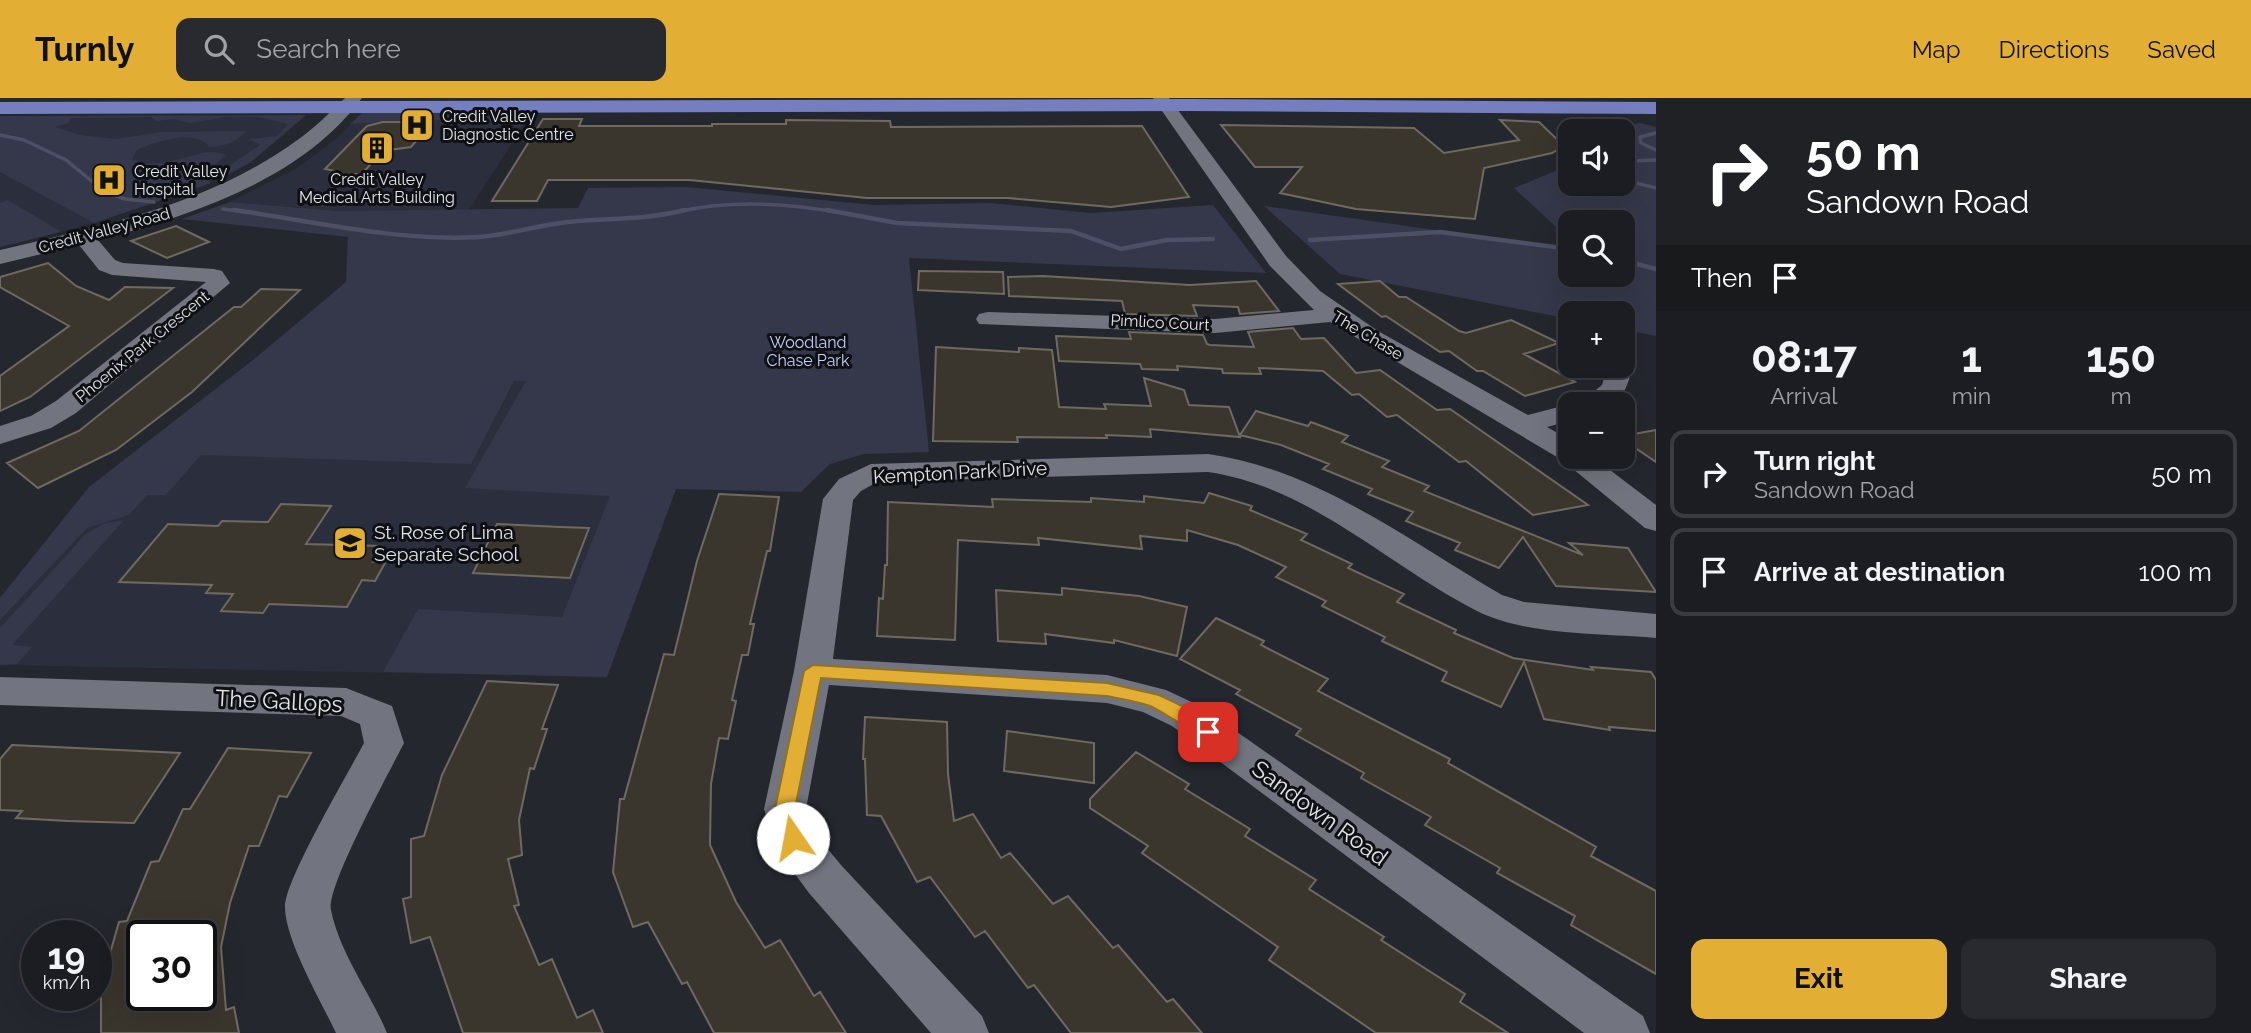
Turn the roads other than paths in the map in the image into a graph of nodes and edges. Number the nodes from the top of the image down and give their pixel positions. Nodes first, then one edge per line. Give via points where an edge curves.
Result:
1 (0, 98) edge
2 (35, 98) edge
3 (1602, 98) edge
4 (1656, 98) edge
5 (1164, 101) edge
6 (349, 102) edge
7 (0, 108) edge
8 (1656, 108) edge
9 (84, 237) junction
10 (0, 257) edge
11 (1332, 316) junction
12 (988, 319) dead end
13 (1558, 415) edge
14 (1525, 424) junction
15 (0, 435) edge
16 (1558, 445) edge
17 (1590, 469) edge
18 (1656, 521) edge
19 (1656, 626) edge
20 (813, 671) junction
21 (0, 691) edge
22 (362, 1033) edge
23 (964, 1033) edge
24 (1625, 1033) edge

1 - 2 main road
3 - 4 main road
5 - 6 main road
5 - 8 main road
5 - 11 street, The Chase via 1278,261
6 - 7 main road
6 - 9 street, Credit Valley Road via 304,144 244,182 175,211
9 - 10 street, Credit Valley Road
9 - 15 street, Phoenix Park Crescent via 107,265 120,270 214,276 219,283 66,407 41,422
11 - 12 street, Pimlico Court via 1198,326 1092,318
11 - 14 street, The Chase
13 - 14 street
14 - 16 street, The Chase
17 - 18 street
19 - 20 street, Kempton Park Drive via 1521,614 1490,603 1296,487 1237,467 1208,463 871,473 850,485 838,499
20 - 23 street, Kempton Park Drive via 785,809 793,838
20 - 24 street, Sandown Road via 1107,689 1153,700 1186,716
21 - 22 street, The Gallops via 346,702 378,716 384,743 317,875 307,907 319,946

